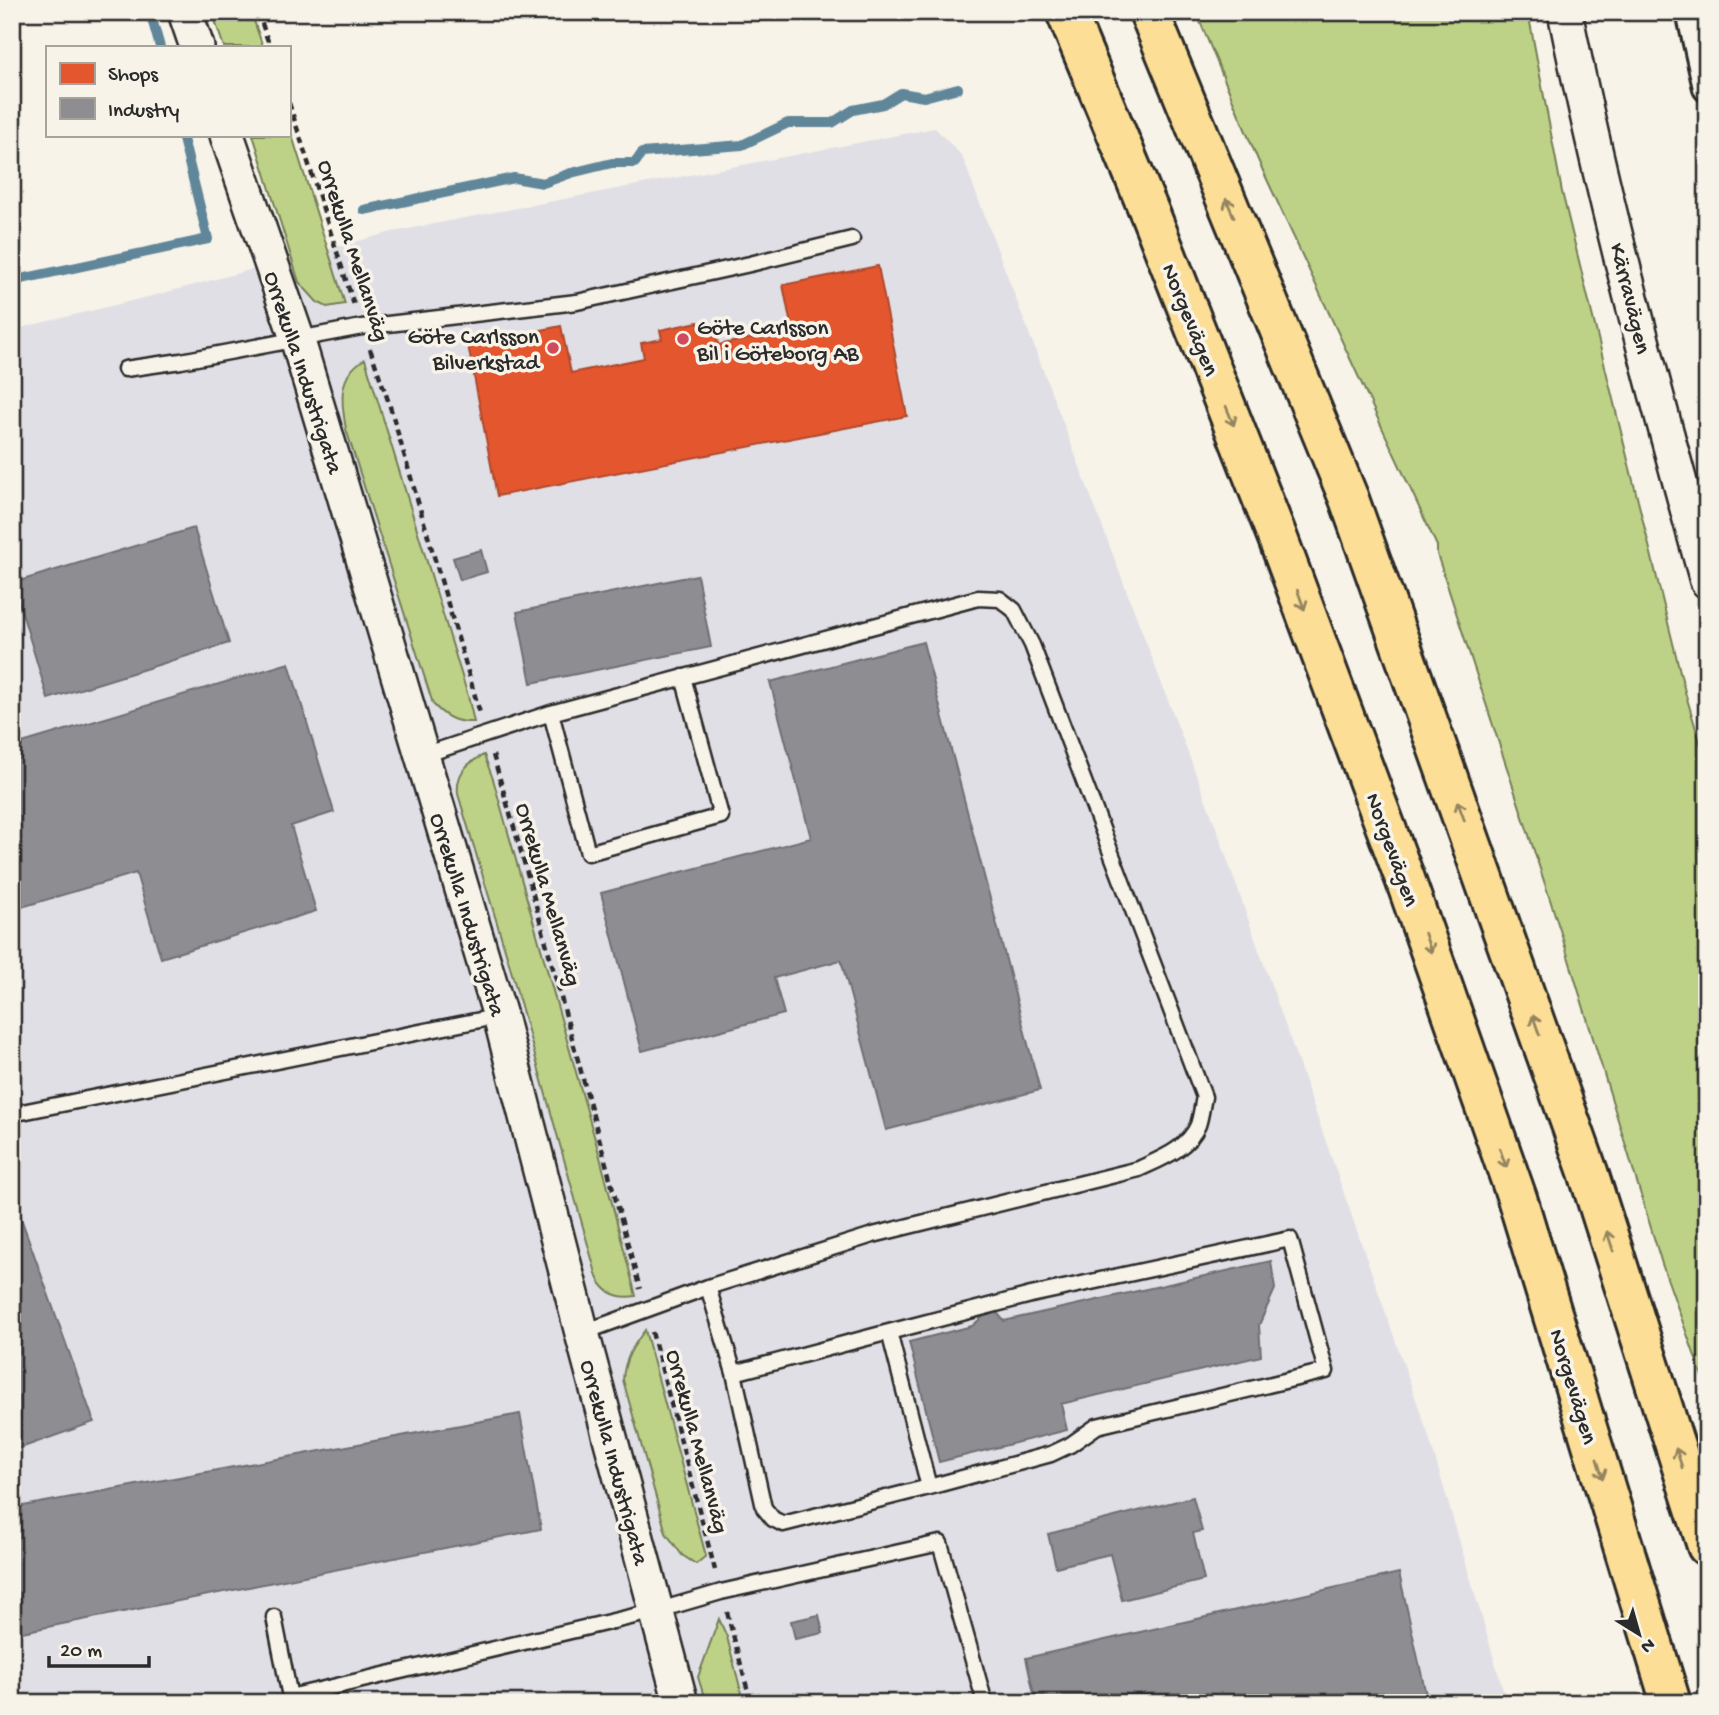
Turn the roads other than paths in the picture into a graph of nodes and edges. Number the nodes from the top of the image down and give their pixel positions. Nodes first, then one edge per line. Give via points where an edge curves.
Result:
1 (185, 12) edge
2 (1039, 12) edge
3 (1066, 12) edge
4 (1149, 12) edge
5 (1565, 12) edge
6 (1690, 12) edge
7 (197, 46) edge
8 (1707, 88) edge
9 (227, 136) edge
10 (1151, 216) junction
11 (852, 239) dead end
12 (296, 338) junction
13 (125, 369) dead end
14 (1707, 582) edge
15 (683, 677) junction
16 (551, 713) junction
17 (422, 756) junction
18 (500, 1016) junction
19 (12, 1114) edge
20 (708, 1287) junction
21 (889, 1332) junction
22 (582, 1333) junction
23 (734, 1373) junction
24 (929, 1487) junction
25 (1707, 1546) edge
26 (656, 1612) junction
27 (274, 1617) dead end
28 (332, 1688) junction
29 (328, 1703) edge
30 (681, 1703) edge
31 (985, 1703) edge
32 (1671, 1703) edge

1 - 7 street
2 - 10 highway
3 - 10 highway, Norgevägen
25 -> 4 highway via 1588,1172 1349,499
5 - 14 street, Kärravägen via 1652,379
6 - 8 street
9 - 12 street, Orrekulla Industrigata
10 -> 32 highway, Norgevägen via 1405,879 1517,1198
11 - 12 lane via 577,302
12 - 13 lane
12 - 17 street, Orrekulla Industrigata
15 - 16 lane
15 - 16 lane via 720,816 588,853
15 - 20 lane via 978,598 1000,599 1014,610 1032,645 1204,1097 1197,1126 1186,1142 1139,1169 873,1235
16 - 17 lane
17 - 18 street, Orrekulla Industrigata
18 - 19 lane
18 - 22 street, Orrekulla Industrigata
20 - 22 lane
20 - 23 lane
21 - 23 lane
21 - 24 lane
21 - 24 lane via 1031,1295 1290,1239 1326,1371 1097,1426 1051,1454
22 - 26 street, Orrekulla Industrigata
23 - 24 lane via 764,1508 773,1519 783,1524
26 - 28 lane
26 - 30 street, Orrekulla Industrigata
26 - 31 lane via 721,1592 940,1543
27 - 28 lane via 290,1697
28 - 29 lane

